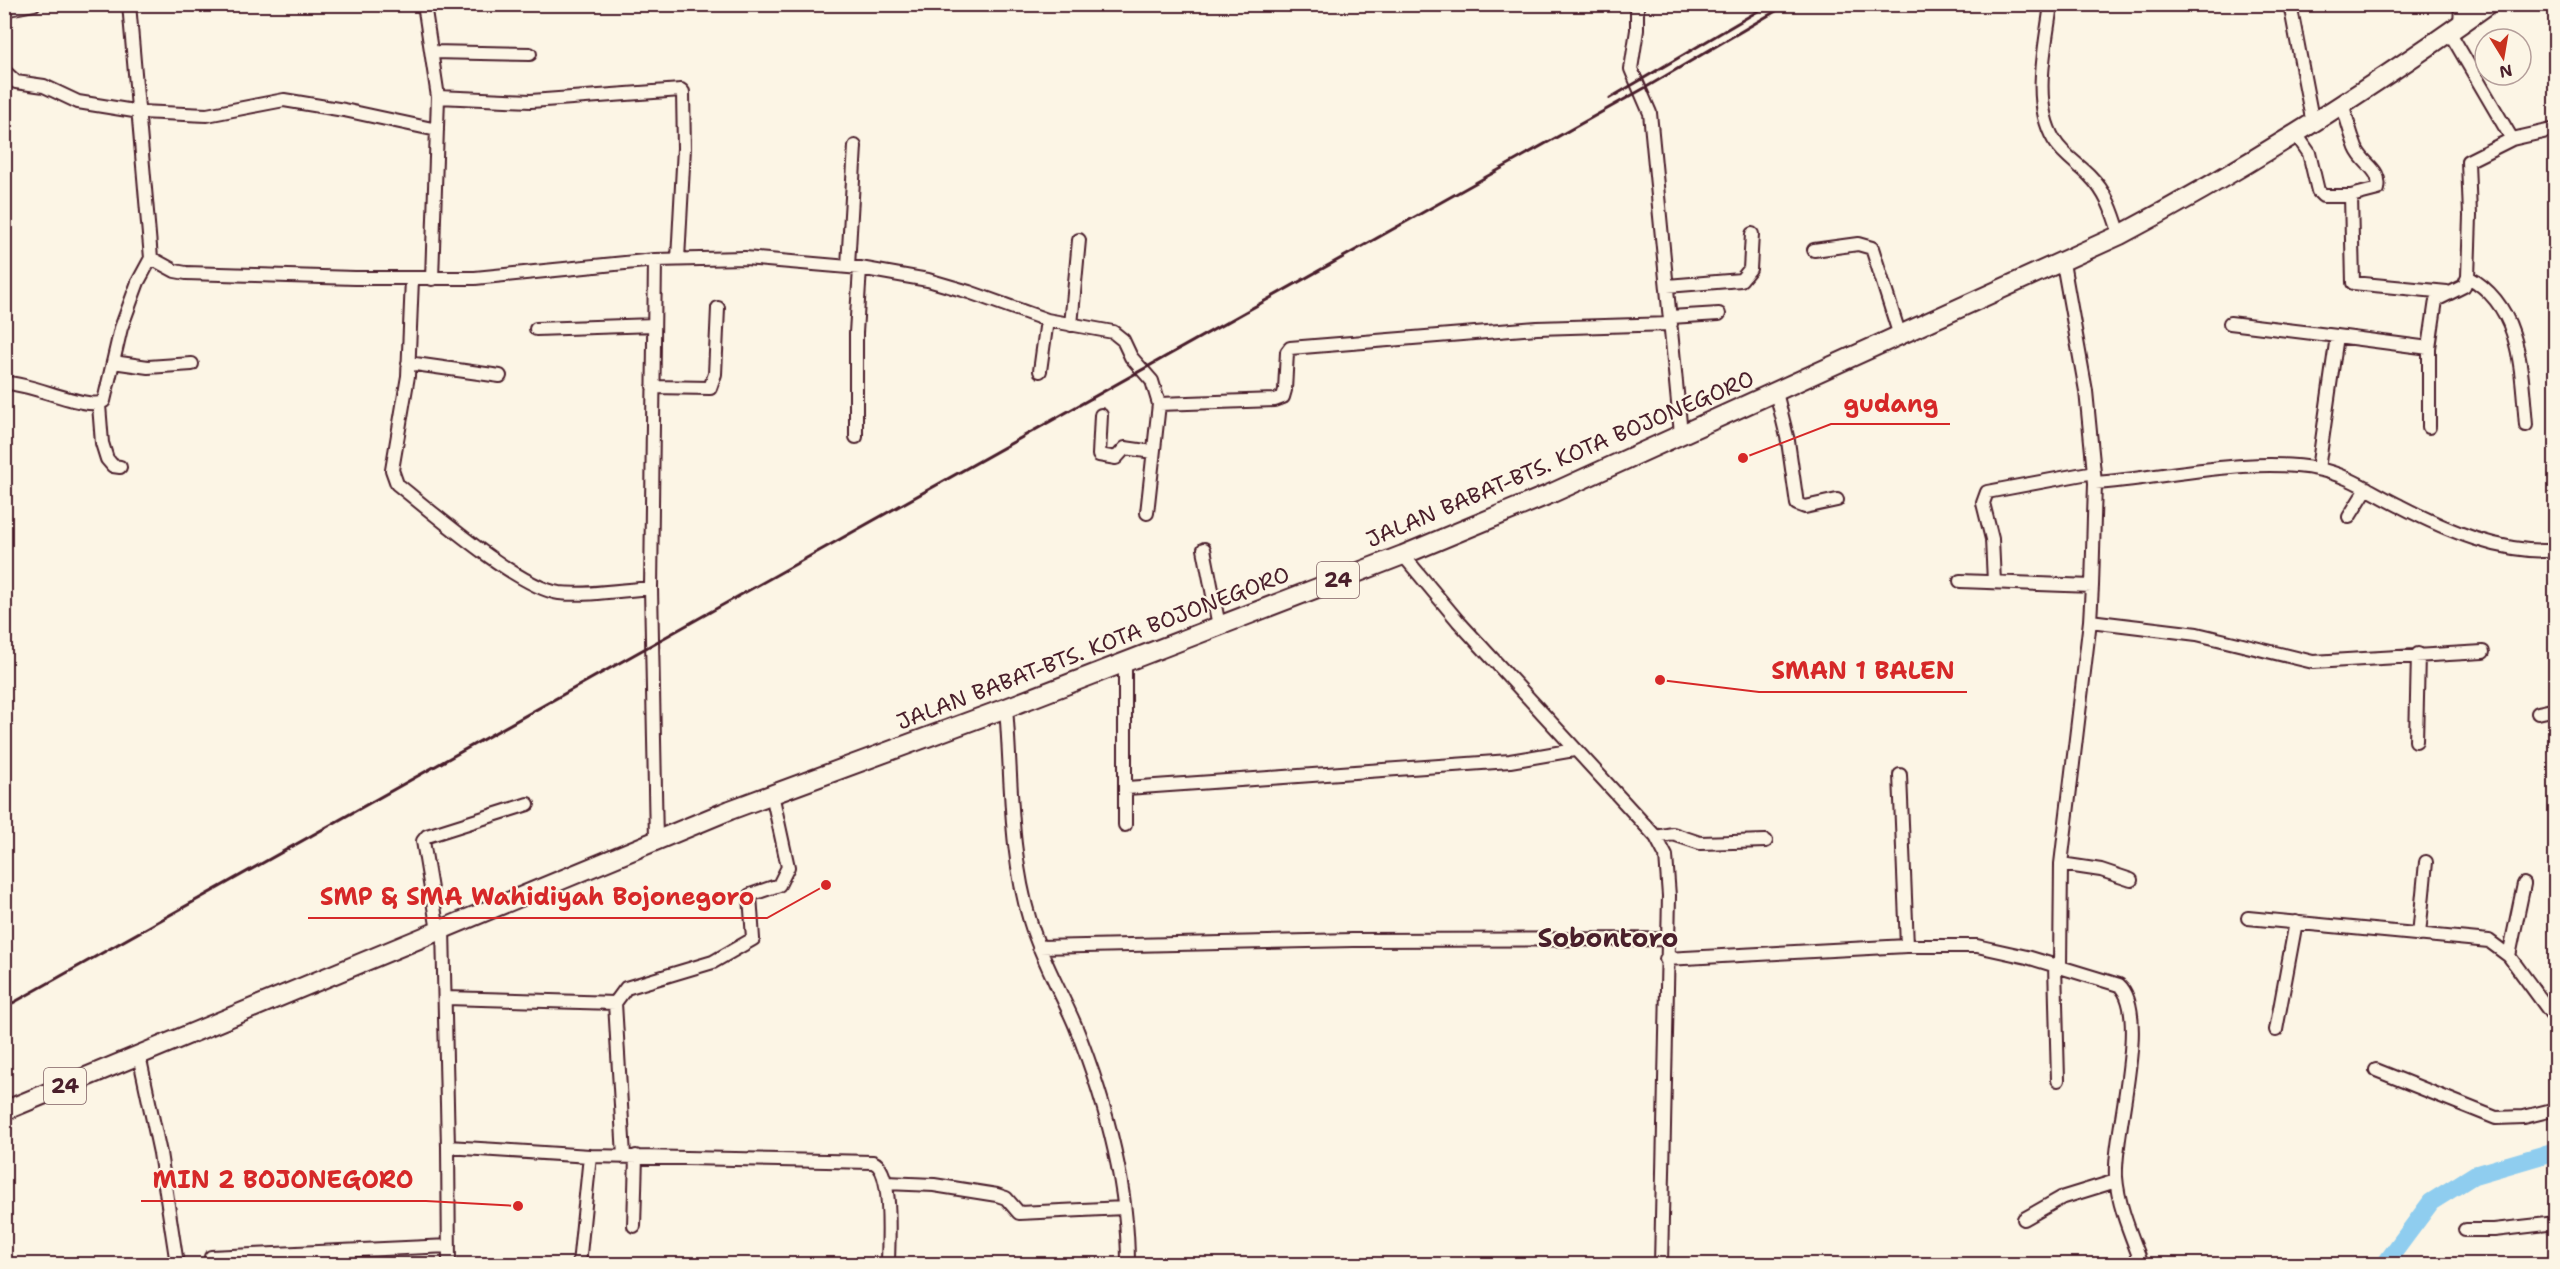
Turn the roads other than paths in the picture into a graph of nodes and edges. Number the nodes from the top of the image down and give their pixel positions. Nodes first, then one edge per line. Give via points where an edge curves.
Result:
1 (34, 4) edge
2 (129, 4) edge
3 (424, 4) edge
4 (1637, 4) edge
5 (2051, 4) edge
6 (2290, 4) edge
7 (2461, 4) edge
8 (2489, 4) edge
9 (4, 10) edge
10 (2455, 29) junction
11 (432, 52) junction
12 (530, 54) dead end
13 (4, 71) edge
14 (438, 97) junction
15 (2343, 106) junction
16 (140, 112) junction
17 (2313, 124) junction
18 (2556, 129) edge
19 (437, 130) junction
20 (2296, 134) junction
21 (2512, 139) junction
22 (855, 146) dead end
23 (2351, 196) junction
24 (1752, 234) dead end
25 (2120, 235) junction
26 (1079, 240) dead end
27 (1814, 250) dead end
28 (151, 258) junction
29 (678, 259) junction
30 (655, 260) junction
31 (2063, 263) junction
32 (854, 267) junction
33 (2468, 277) junction
34 (412, 279) junction
35 (432, 279) junction
36 (1667, 286) junction
37 (2448, 292) junction
38 (718, 308) dead end
39 (1719, 314) dead end
40 (1047, 320) junction
41 (1670, 321) junction
42 (2230, 323) dead end
43 (654, 325) junction
44 (1071, 325) junction
45 (536, 329) dead end
46 (1900, 336) junction
47 (2337, 336) junction
48 (2429, 348) junction
49 (113, 362) junction
50 (408, 363) junction
51 (192, 364) dead end
52 (1040, 371) dead end
53 (500, 376) dead end
54 (4, 383) edge
55 (654, 387) junction
56 (1776, 392) junction
57 (1159, 404) junction
58 (99, 405) junction
59 (1101, 415) dead end
60 (2526, 425) dead end
61 (2429, 427) dead end
62 (1681, 434) junction
63 (856, 438) dead end
64 (1153, 452) junction
65 (120, 468) dead end
66 (2318, 469) junction
67 (2095, 478) junction
68 (2367, 488) junction
69 (1837, 500) dead end
70 (1147, 513) dead end
71 (2349, 517) dead end
72 (1204, 549) dead end
73 (2556, 551) edge
74 (1403, 555) junction
75 (1960, 581) dead end
76 (1994, 582) junction
77 (2092, 586) junction
78 (651, 588) junction
79 (2090, 621) junction
80 (1219, 626) junction
81 (2483, 652) dead end
82 (2418, 654) junction
83 (1125, 662) junction
84 (1006, 708) junction
85 (2556, 709) edge
86 (2538, 712) dead end
87 (2416, 741) dead end
88 (1574, 750) junction
89 (1900, 775) dead end
90 (1127, 788) junction
91 (772, 794) junction
92 (528, 804) dead end
93 (1125, 825) dead end
94 (1656, 837) junction
95 (656, 840) junction
96 (1766, 841) dead end
97 (2426, 862) dead end
98 (2061, 864) junction
99 (2131, 880) dead end
100 (2524, 884) dead end
101 (2248, 918) dead end
102 (2296, 922) junction
103 (441, 930) junction
104 (2419, 935) junction
105 (1668, 939) junction
106 (1907, 946) junction
107 (1039, 947) junction
108 (2509, 956) junction
109 (1666, 958) junction
110 (2058, 966) junction
111 (446, 998) junction
112 (615, 1003) junction
113 (2556, 1020) edge
114 (2276, 1030) dead end
115 (132, 1058) junction
116 (2376, 1070) dead end
117 (2058, 1080) dead end
118 (2556, 1109) edge
119 (4, 1111) edge
120 (448, 1147) junction
121 (590, 1156) junction
122 (630, 1156) junction
123 (2116, 1181) junction
124 (886, 1183) junction
125 (1124, 1208) junction
126 (2024, 1219) dead end
127 (2556, 1223) edge
128 (634, 1226) dead end
129 (2465, 1230) dead end
130 (449, 1246) junction
131 (211, 1257) dead end
132 (177, 1264) edge
133 (449, 1264) edge
134 (579, 1264) edge
135 (888, 1264) edge
136 (1128, 1264) edge
137 (1661, 1264) edge
138 (2142, 1264) edge

1 - 9 street
2 - 16 street
3 - 11 street
4 - 36 street via 1631,69 1650,113
5 - 25 street via 2042,84 2045,114 2055,142 2104,193
6 - 17 street
7 - 10 street
8 - 10 highway, JALAN BABAT-BTS. KOTA BOJONEGORO / 24
10 - 15 highway, JALAN BABAT-BTS. KOTA BOJONEGORO / 24
10 - 21 street
11 - 12 street
11 - 14 street
13 - 16 street via 16,82 44,86 78,102
14 - 19 street
14 - 29 street via 531,101 681,90 684,148
15 - 17 highway, JALAN BABAT-BTS. KOTA BOJONEGORO / 24
15 - 23 street via 2357,150 2378,178 2378,189
16 - 19 street via 207,115 284,100
16 - 28 street
17 - 20 highway, JALAN BABAT-BTS. KOTA BOJONEGORO / 24
18 - 21 street
19 - 35 street
20 - 23 street via 2315,167 2318,191 2323,196
20 - 25 highway, JALAN BABAT-BTS. KOTA BOJONEGORO / 24 via 2212,187
21 - 33 street via 2468,161
22 - 32 street
23 - 37 street via 2353,283
24 - 36 street via 1750,269 1741,280
25 - 31 highway, JALAN BABAT-BTS. KOTA BOJONEGORO / 24
26 - 44 street
27 - 46 street via 1858,244 1872,248
28 - 34 street via 186,273
28 - 49 street via 128,307
29 - 30 street
29 - 32 street via 745,258
30 - 35 street via 503,276
30 - 43 street
31 - 46 highway, JALAN BABAT-BTS. KOTA BOJONEGORO / 24
31 - 67 street via 2086,392
32 - 40 street via 928,280
32 - 63 street
33 - 37 street via 2464,286
33 - 60 street via 2491,291 2507,314 2518,357
34 - 35 street
34 - 50 street
36 - 41 street
37 - 48 street via 2435,301
38 - 55 street via 710,388
39 - 41 street
40 - 44 street
40 - 52 street
41 - 57 street via 1525,328 1290,348 1285,390 1275,400
41 - 62 street
42 - 47 street
43 - 45 street
43 - 55 street
44 - 57 street via 1119,335 1131,357 1152,381
46 - 56 highway, JALAN BABAT-BTS. KOTA BOJONEGORO / 24
47 - 48 street
47 - 66 street
48 - 61 street
49 - 51 street via 148,367
49 - 58 street via 104,401
50 - 53 street
50 - 78 street via 392,470 397,484 469,541 541,588 572,593
54 - 58 street via 18,383
55 - 78 street
56 - 62 highway, JALAN BABAT-BTS. KOTA BOJONEGORO / 24
56 - 69 street via 1792,461 1797,504 1805,507
57 - 64 street
58 - 65 street via 104,451 113,466
59 - 64 street via 1099,455 1116,458 1125,448
62 - 74 highway, JALAN BABAT-BTS. KOTA BOJONEGORO / 24
64 - 70 street
66 - 67 street via 2275,465
66 - 68 street
67 - 76 street via 1987,492 1983,503 1992,539
67 - 77 street
68 - 71 street
68 - 73 street via 2438,525 2492,544
72 - 80 street
74 - 80 highway, JALAN BABAT-BTS. KOTA BOJONEGORO / 24
74 - 88 street
75 - 76 street
76 - 77 street
77 - 79 street
78 - 95 street
79 - 82 street via 2197,634 2313,662
79 - 98 street
80 - 83 highway, JALAN BABAT-BTS. KOTA BOJONEGORO / 24
81 - 82 street
82 - 87 street
83 - 84 highway, JALAN BABAT-BTS. KOTA BOJONEGORO / 24
83 - 90 street
84 - 91 highway, JALAN BABAT-BTS. KOTA BOJONEGORO / 24
84 - 107 street via 1018,874
85 - 86 street
88 - 90 street via 1504,762
88 - 94 street
89 - 106 street
90 - 93 street
91 - 95 highway, JALAN BABAT-BTS. KOTA BOJONEGORO / 24
91 - 112 street via 788,867 779,885 750,895 754,938 713,962 626,988
92 - 103 street via 427,836 423,841
94 - 96 street via 1673,834 1700,843
94 - 105 street via 1667,865
95 - 103 highway, JALAN BABAT-BTS. KOTA BOJONEGORO / 24
97 - 104 street
98 - 99 street via 2094,868
98 - 110 street
100 - 108 street
101 - 102 street
102 - 104 street
102 - 114 street
103 - 111 street
103 - 115 highway, JALAN BABAT-BTS. KOTA BOJONEGORO / 24
104 - 108 street via 2489,941
105 - 107 street
105 - 109 street
106 - 109 street
106 - 110 street via 1987,947
107 - 125 street via 1100,1094
108 - 113 street
109 - 137 street
110 - 117 street
110 - 123 street via 2119,985 2131,1009 2132,1052
111 - 112 street
111 - 120 street
112 - 122 street
115 - 119 highway, JALAN BABAT-BTS. KOTA BOJONEGORO / 24
115 - 132 street via 160,1154
116 - 118 street via 2496,1118 2524,1117
120 - 121 street
120 - 130 street
121 - 122 street
121 - 134 street
122 - 124 street via 873,1162 879,1164
122 - 128 street
123 - 126 street via 2061,1198
123 - 138 street
124 - 125 street via 934,1185 997,1195 1006,1198 1019,1213
124 - 135 street
125 - 136 street
127 - 129 street
130 - 131 street
130 - 133 street

